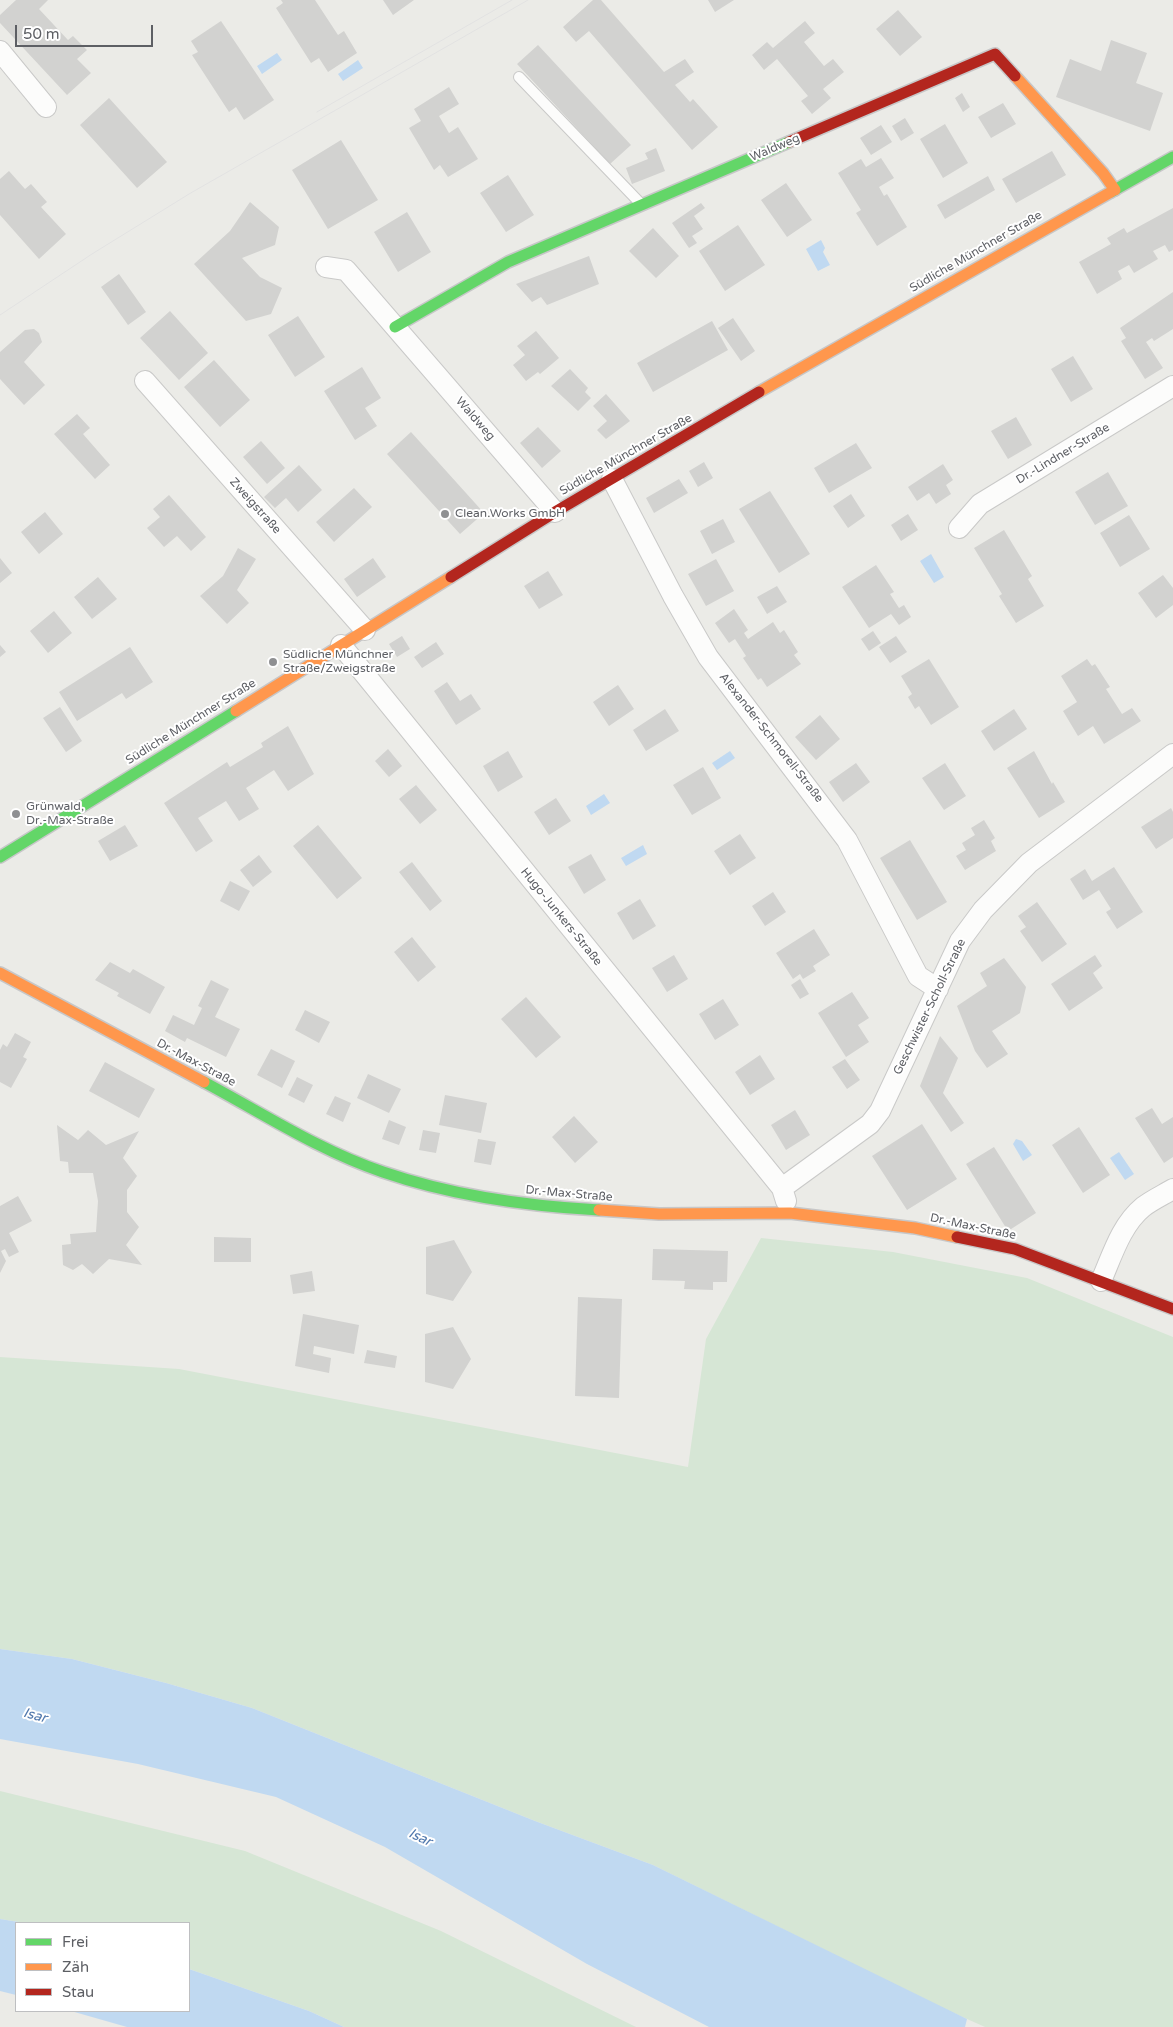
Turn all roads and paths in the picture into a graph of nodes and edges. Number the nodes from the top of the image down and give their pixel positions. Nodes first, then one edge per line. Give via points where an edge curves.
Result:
1 (0, 51) edge
2 (518, 77) dead end
3 (46, 107) dead end
4 (1173, 157) edge
5 (1114, 190) junction
6 (642, 205) junction
7 (326, 267) dead end
8 (395, 326) junction
9 (145, 381) dead end
10 (1173, 386) edge
11 (612, 479) junction
12 (555, 512) junction
13 (959, 528) dead end
14 (366, 630) junction
15 (341, 646) junction
16 (1173, 754) edge
17 (0, 857) edge
18 (0, 973) edge
19 (938, 990) junction
20 (782, 1188) junction
21 (1173, 1189) edge
22 (790, 1213) junction
23 (1101, 1281) junction
24 (1173, 1309) edge

1 - 3 street
2 - 6 lane
4 - 5 street, Südliche Münchner Straße
5 - 6 street, Waldweg via 1103,173 995,54
5 - 11 street, Südliche Münchner Straße via 820,356
6 - 8 street, Waldweg via 508,262
7 - 8 street, Waldweg via 346,270
8 - 12 street, Waldweg
9 - 14 street, Zweigstraße
10 - 13 street, Dr.-Lindner-Straße via 980,504
11 - 12 street, Südliche Münchner Straße
11 - 19 street, Alexander-Schmorell-Straße via 708,656 847,840 918,976
12 - 14 street, Südliche Münchner Straße
14 - 15 street, Südliche Münchner Straße
15 - 17 street, Südliche Münchner Straße
15 - 20 street, Hugo-Junkers-Straße
16 - 19 street, Geschwister-Scholl-Straße via 1040,854 997,894 960,941
18 - 22 street, Dr.-Max-Straße via 329,1149 382,1172 490,1199 547,1207 659,1214
19 - 20 street, Geschwister-Scholl-Straße via 880,1111 870,1124
20 - 22 street
21 - 23 street via 1143,1207 1131,1219
22 - 23 street, Dr.-Max-Straße via 915,1228 1015,1249
23 - 24 street, Dr.-Max-Straße

